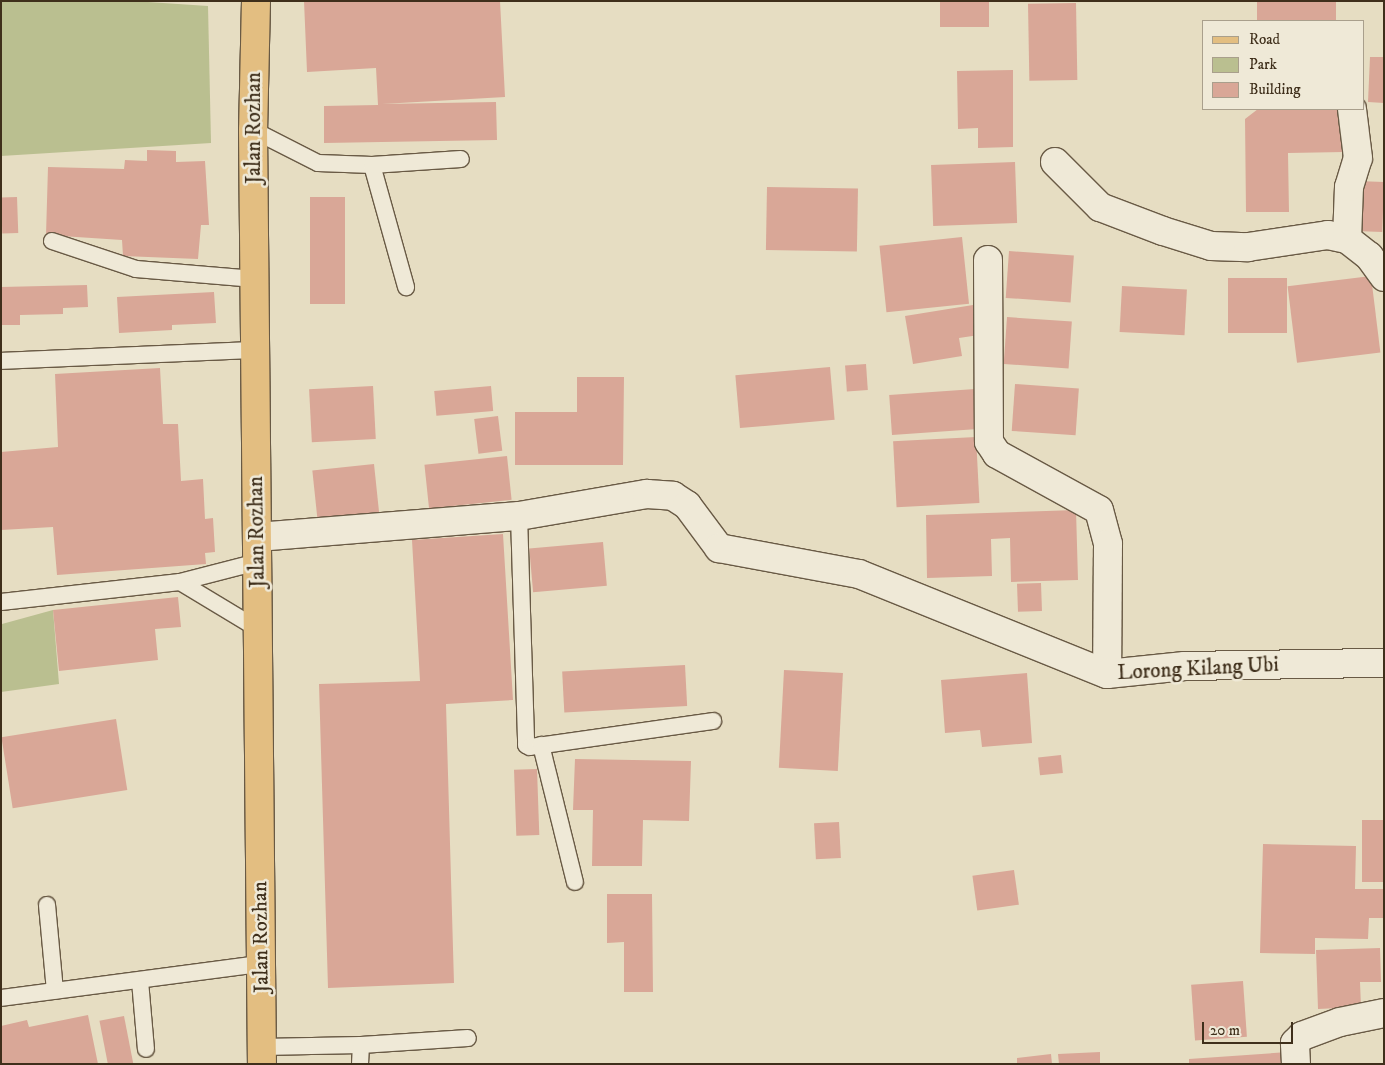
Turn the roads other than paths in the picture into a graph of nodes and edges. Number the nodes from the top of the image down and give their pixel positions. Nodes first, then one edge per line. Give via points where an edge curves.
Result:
1 (256, 1) edge
2 (1352, 110) edge
3 (254, 130) junction
4 (461, 159) dead end
5 (1055, 162) dead end
6 (372, 165) junction
7 (1347, 239) junction
8 (52, 241) dead end
9 (988, 260) dead end
10 (1384, 277) edge
11 (255, 279) junction
12 (406, 287) dead end
13 (256, 350) junction
14 (1, 361) edge
15 (519, 516) junction
16 (258, 549) junction
17 (180, 582) junction
18 (1, 602) edge
19 (258, 629) junction
20 (1384, 663) edge
21 (1107, 674) junction
22 (713, 721) dead end
23 (541, 745) junction
24 (575, 882) dead end
25 (47, 905) dead end
26 (261, 964) junction
27 (140, 981) junction
28 (56, 992) junction
29 (1, 998) edge
30 (1384, 1013) edge
31 (468, 1038) dead end
32 (361, 1045) junction
33 (146, 1049) dead end
34 (262, 1055) edge
35 (360, 1064) edge
36 (1296, 1064) edge

1 - 3 main road, Jalan Rozhan
2 - 7 street via 1358,158 1349,187
3 - 6 lane via 318,163
3 - 11 main road, Jalan Rozhan
4 - 6 lane
5 - 7 street via 1100,207 1211,246 1248,248 1328,235
6 - 12 lane
7 - 10 street via 1370,256
8 - 11 lane via 136,269
9 - 21 street via 989,442 997,454 1099,510 1108,544
11 - 13 main road, Jalan Rozhan
13 - 14 lane
13 - 16 main road, Jalan Rozhan
15 - 16 street, Lorong Kilang Ubi
15 - 21 street, Lorong Kilang Ubi via 648,494 673,496 687,505 719,548 859,574
15 - 23 lane via 524,741 530,747
16 - 17 lane
16 - 19 main road, Jalan Rozhan
17 - 18 lane
17 - 19 lane
19 - 26 main road, Jalan Rozhan
20 - 21 street, Lorong Kilang Ubi via 1185,666
22 - 23 lane
23 - 24 lane
25 - 28 lane
26 - 27 lane
26 - 34 main road, Jalan Rozhan
27 - 28 lane
27 - 33 lane
28 - 29 lane
30 - 36 street via 1340,1022 1302,1036 1295,1043
31 - 32 lane
32 - 34 lane
32 - 35 lane

